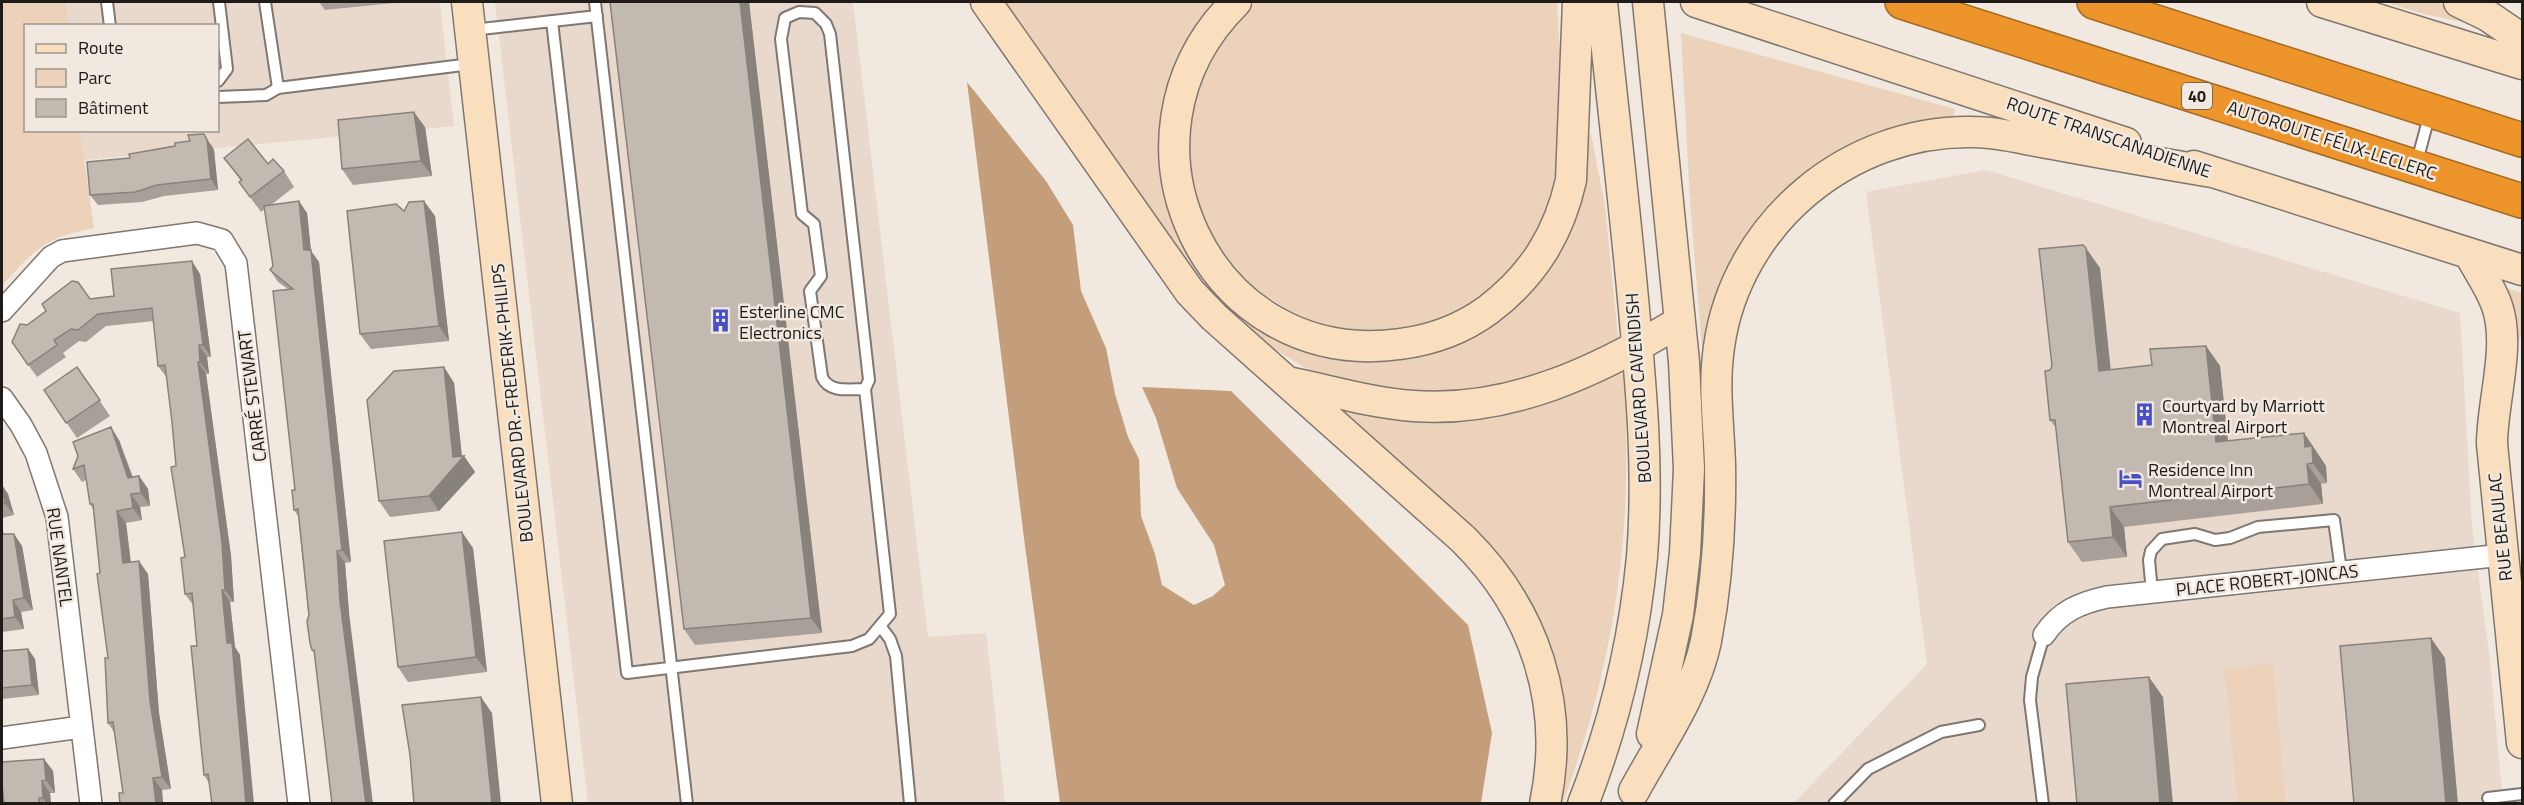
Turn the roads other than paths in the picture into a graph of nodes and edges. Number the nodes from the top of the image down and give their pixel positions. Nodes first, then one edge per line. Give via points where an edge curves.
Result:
1 (107, 2) edge
2 (219, 2) edge
3 (265, 2) edge
4 (595, 2) edge
5 (986, 2) edge
6 (1236, 2) edge
7 (1602, 2) edge
8 (1648, 2) edge
9 (1656, 2) edge
10 (1696, 2) edge
11 (1902, 2) edge
12 (2094, 2) edge
13 (2322, 2) edge
14 (2459, 2) edge
15 (1578, 13) edge
16 (469, 16) edge
17 (597, 16) junction
18 (552, 21) junction
19 (1762, 22) junction
20 (110, 24) edge
21 (2523, 39) edge
22 (474, 64) junction
23 (2523, 64) edge
24 (219, 80) edge
25 (278, 88) junction
26 (219, 97) edge
27 (2431, 110) junction
28 (2523, 140) edge
29 (2416, 167) junction
30 (2212, 172) junction
31 (2523, 201) edge
32 (2469, 253) junction
33 (2523, 270) edge
34 (2, 311) edge
35 (1679, 322) junction
36 (1638, 346) junction
37 (2523, 350) edge
38 (1289, 382) junction
39 (2500, 382) junction
40 (865, 389) junction
41 (2, 398) edge
42 (2503, 555) junction
43 (2341, 572) junction
44 (2152, 592) junction
45 (881, 627) junction
46 (2044, 635) joint
47 (671, 666) junction
48 (1978, 725) dead end
49 (81, 727) junction
50 (2, 738) edge
51 (2523, 743) edge
52 (2523, 794) edge
53 (1632, 797) edge
54 (2488, 798) dead end
55 (91, 804) edge
56 (299, 804) edge
57 (557, 804) edge
58 (687, 804) edge
59 (910, 804) edge
60 (1545, 804) edge
61 (1583, 804) edge
62 (1833, 804) edge
63 (2043, 804) edge

1 - 20 lane
2 - 24 lane via 227,69
3 - 25 lane
4 - 17 lane
5 - 38 main road via 1190,292
6 - 15 main road via 1206,37 1180,95 1173,142 1184,213 1216,269 1267,317 1311,337 1360,347 1413,343 1459,328 1517,285 1549,244 1571,180
7 - 36 main road, BOULEVARD CAVENDISH
8 - 35 main road
9 - 19 main road
10 - 19 main road, ROUTE TRANSCANADIENNE
11 - 29 highway, AUTOROUTE FÉLIX-LECLERC / 40
12 - 27 highway
13 - 23 main road
14 - 21 main road
16 - 18 lane
16 - 22 main road, BOULEVARD DR.-FREDERIK-PHILIPS
17 - 18 lane
17 - 47 lane
18 - 47 lane via 627,672
19 - 30 main road, ROUTE TRANSCANADIENNE
22 - 25 lane
22 - 57 main road, BOULEVARD DR.-FREDERIK-PHILIPS
25 - 26 lane via 266,95
27 - 28 highway
27 - 29 lane
29 - 31 highway, AUTOROUTE FÉLIX-LECLERC / 40
30 - 32 main road, ROUTE TRANSCANADIENNE
30 - 53 main road via 1991,133 1934,134 1884,146 1845,164 1820,179 1781,214 1751,256 1719,344 1716,389 1720,511 1711,609 1698,673
32 - 33 main road, ROUTE TRANSCANADIENNE
32 - 39 main road, RUE BEAULAC via 2497,305
34 - 56 street, CARRÉ STEWART via 51,257 62,251 197,233 222,240 231,250 236,263
35 - 36 main road
35 - 53 main road via 1689,452 1683,572 1668,671
36 - 38 main road via 1597,366 1493,403 1428,407 1391,404
36 - 61 main road, BOULEVARD CAVENDISH via 1646,457 1638,584 1621,684
37 - 39 main road, RUE BEAULAC
38 - 60 main road via 1474,550 1516,606 1539,656 1552,713 1553,757
39 - 42 main road, RUE BEAULAC via 2492,444
40 - 40 lane via 868,380 830,34 815,13 799,12 784,18 781,39 802,214 814,224 821,276 810,291 822,377 835,388
40 - 45 lane via 890,606 890,614
41 - 49 street, RUE NANTEL via 36,453 57,517
42 - 43 street, PLACE ROBERT-JONCAS
42 - 51 main road, RUE BEAULAC
43 - 44 street, PLACE ROBERT-JONCAS
43 - 44 lane via 2334,520 2258,527 2215,540 2195,534 2162,539 2151,551 2149,560
44 - 46 street, PLACE ROBERT-JONCAS via 2107,597 2071,608
45 - 47 lane via 861,643 846,647
45 - 59 lane via 891,639 896,657
46 - 63 lane via 2032,676 2030,700
47 - 58 lane
48 - 62 lane via 1941,732 1868,769
49 - 50 street
49 - 55 street, RUE NANTEL
52 - 54 lane

